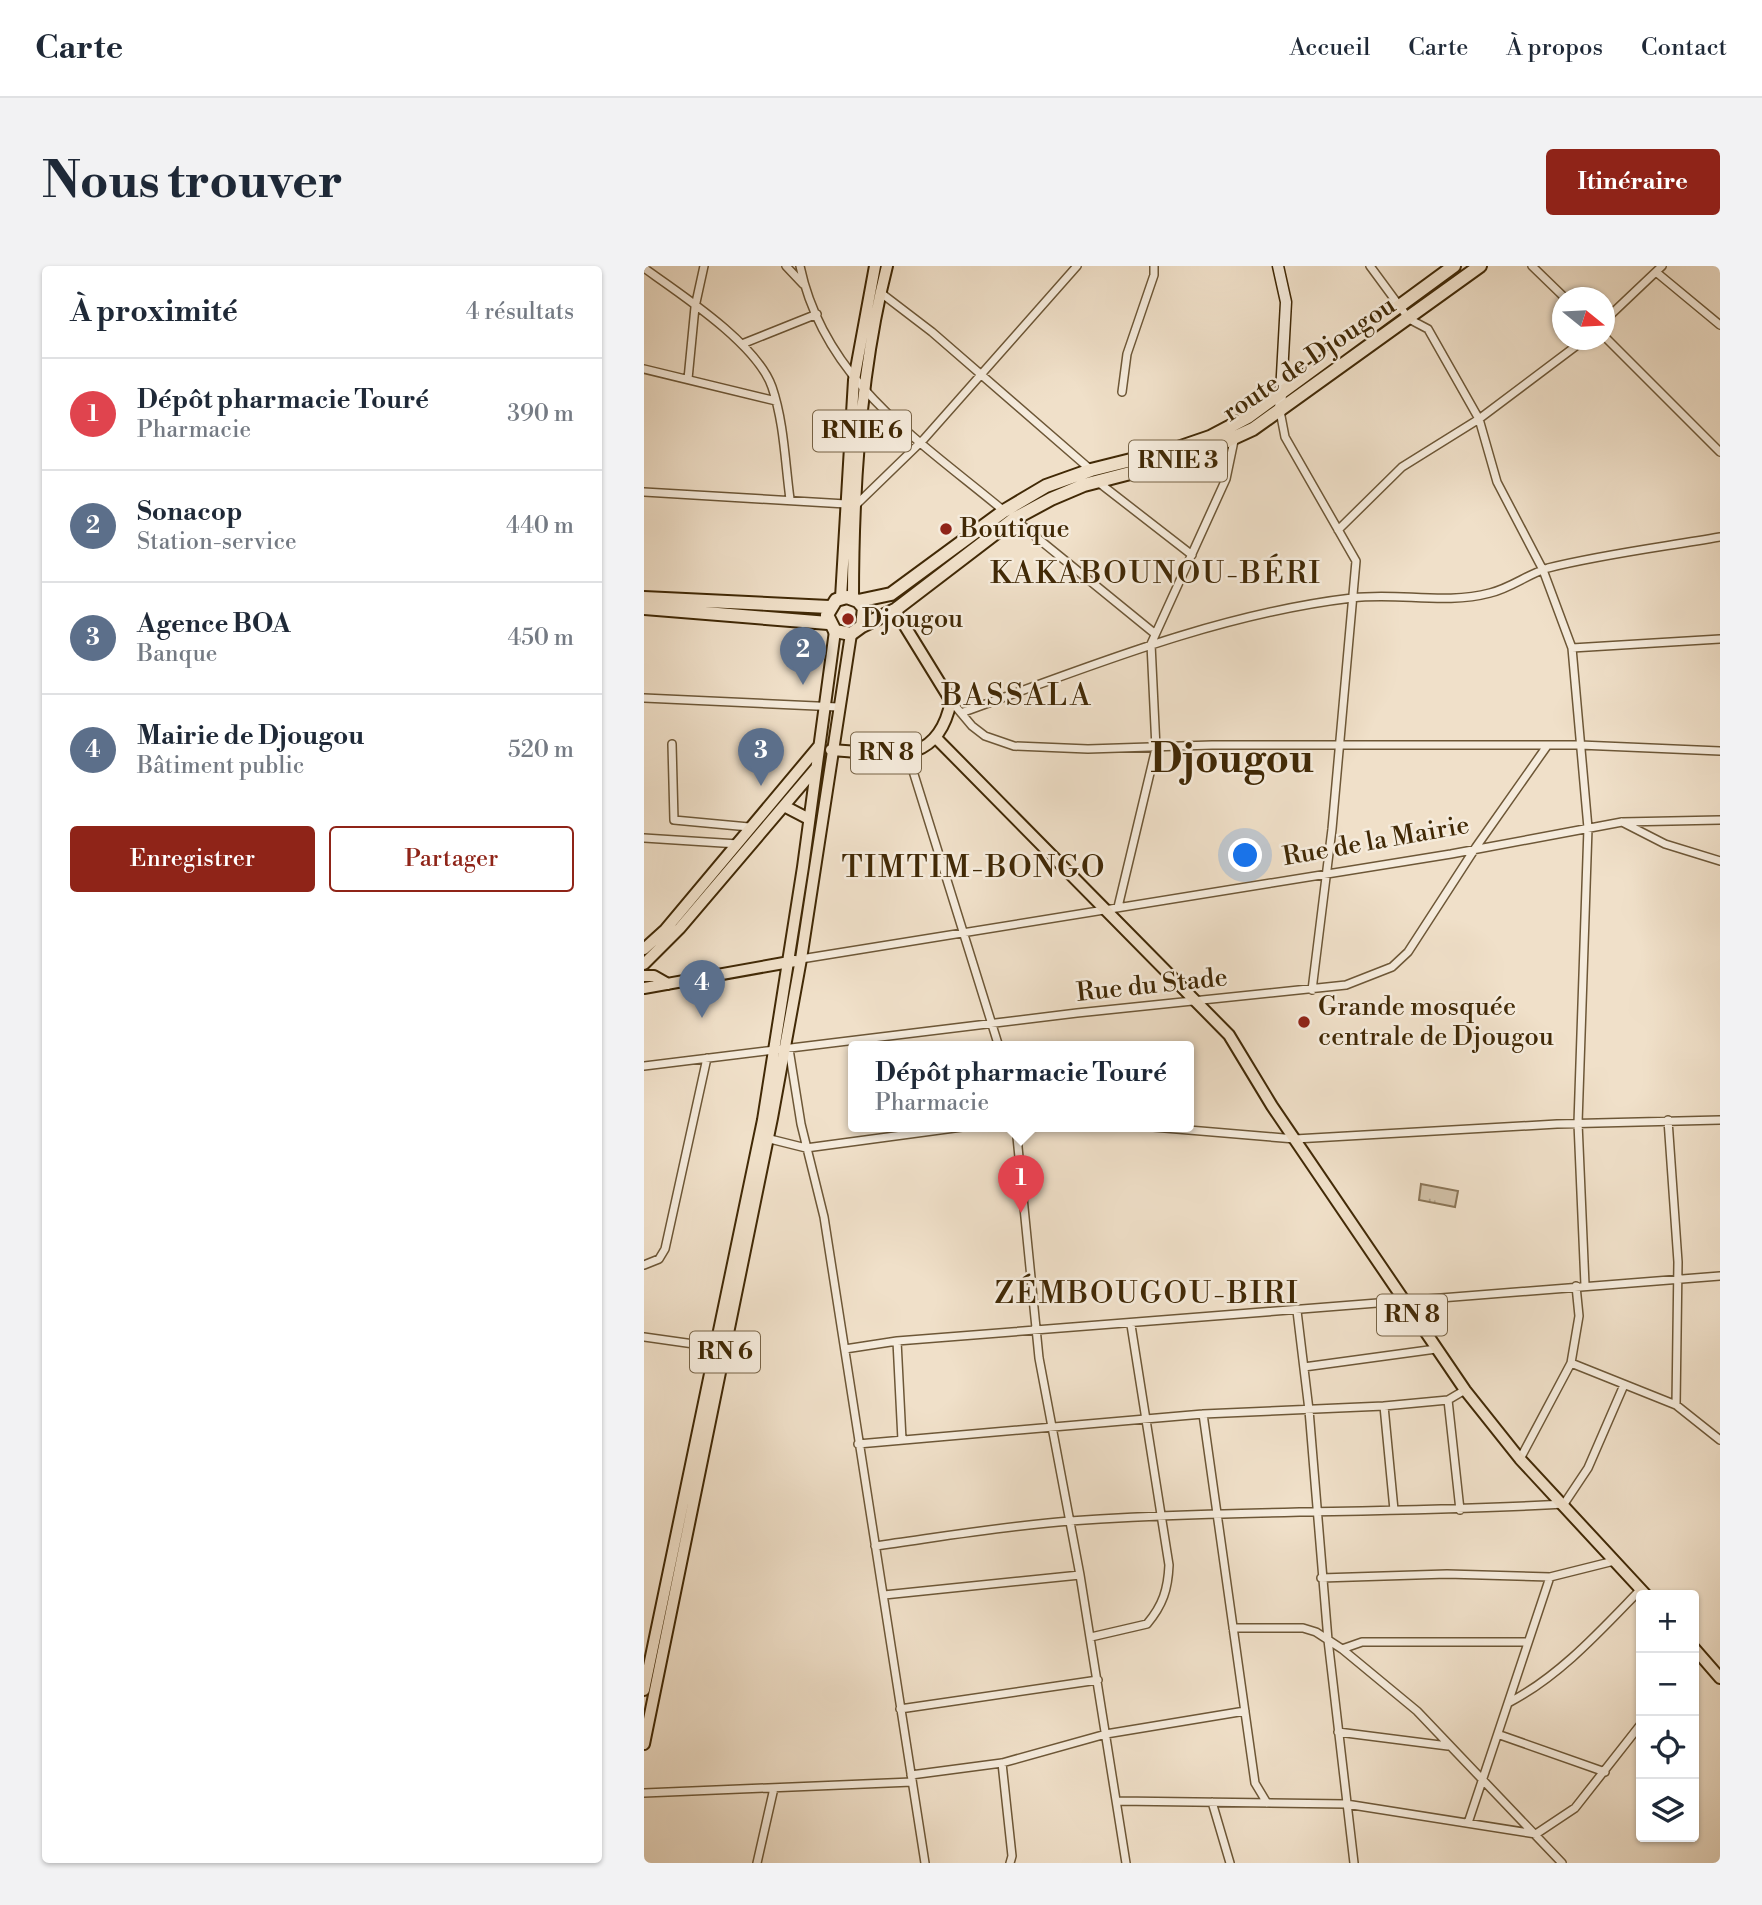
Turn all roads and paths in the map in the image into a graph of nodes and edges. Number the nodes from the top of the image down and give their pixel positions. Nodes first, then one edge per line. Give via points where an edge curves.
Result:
1 (704, 266) edge
2 (786, 266) edge
3 (800, 266) edge
4 (875, 266) edge
5 (887, 266) edge
6 (1077, 266) edge
7 (1154, 266) edge
8 (1279, 266) edge
9 (1370, 266) edge
10 (1480, 266) edge
11 (1532, 266) edge
12 (1450, 267) edge
13 (644, 268) edge
14 (1659, 269) edge
15 (804, 285) junction
16 (1554, 287) edge
17 (881, 293) junction
18 (695, 307) junction
19 (1398, 307) junction
20 (1615, 311) edge
21 (817, 314) junction
22 (1409, 319) junction
23 (1720, 325) edge
24 (742, 344) junction
25 (1615, 346) edge
26 (1571, 350) edge
27 (644, 369) edge
28 (982, 376) junction
29 (688, 380) junction
30 (854, 380) junction
31 (1122, 392) dead end
32 (864, 393) junction
33 (1280, 395) junction
34 (776, 401) junction
35 (1280, 411) junction
36 (1479, 419) junction
37 (1233, 425) junction
38 (1236, 439) junction
39 (920, 441) junction
40 (1720, 452) edge
41 (1095, 476) junction
42 (644, 492) edge
43 (790, 499) junction
44 (851, 504) junction
45 (1009, 515) junction
46 (1338, 530) junction
47 (1720, 537) edge
48 (1192, 555) junction
49 (1544, 570) junction
50 (1354, 597) junction
51 (644, 598) edge
52 (851, 599) junction
53 (829, 607) junction
54 (644, 608) edge
55 (895, 610) junction
56 (862, 626) junction
57 (832, 627) junction
58 (1154, 633) junction
59 (851, 634) junction
60 (1720, 639) edge
61 (1151, 644) junction
62 (1572, 648) junction
63 (644, 698) edge
64 (951, 701) junction
65 (826, 707) junction
66 (838, 707) junction
67 (961, 713) junction
68 (937, 739) junction
69 (672, 744) dead end
70 (1580, 745) junction
71 (819, 746) junction
72 (1338, 746) junction
73 (1547, 746) junction
74 (1156, 748) junction
75 (831, 750) junction
76 (1720, 751) edge
77 (908, 755) junction
78 (816, 769) junction
79 (784, 806) junction
80 (809, 819) junction
81 (1720, 820) edge
82 (1622, 822) junction
83 (750, 827) junction
84 (1588, 828) junction
85 (644, 838) edge
86 (736, 843) junction
87 (1476, 847) junction
88 (750, 848) junction
89 (1720, 861) edge
90 (1326, 874) junction
91 (1112, 908) junction
92 (962, 931) junction
93 (644, 949) edge
94 (801, 959) junction
95 (789, 962) junction
96 (644, 964) edge
97 (644, 976) edge
98 (668, 984) junction
99 (644, 988) edge
100 (1312, 990) junction
101 (1196, 1001) junction
102 (994, 1025) junction
103 (853, 1041) edge
104 (998, 1041) edge
105 (848, 1042) edge
106 (782, 1049) junction
107 (707, 1058) junction
108 (644, 1066) edge
109 (1668, 1120) junction
110 (1720, 1120) edge
111 (1578, 1123) junction
112 (1194, 1130) edge
113 (925, 1132) edge
114 (1016, 1132) edge
115 (763, 1136) junction
116 (1295, 1139) junction
117 (806, 1148) junction
118 (644, 1265) edge
119 (1720, 1276) edge
120 (1677, 1279) junction
121 (1586, 1285) junction
122 (1576, 1286) junction
123 (1404, 1303) junction
124 (1297, 1311) junction
125 (1131, 1325) junction
126 (1035, 1331) junction
127 (644, 1337) edge
128 (897, 1341) junction
129 (715, 1347) junction
130 (845, 1349) junction
131 (1436, 1349) junction
132 (1571, 1363) junction
133 (1304, 1367) junction
134 (1624, 1385) junction
135 (1465, 1390) junction
136 (1448, 1400) junction
137 (1676, 1405) junction
138 (1384, 1406) junction
139 (1309, 1410) junction
140 (1203, 1413) junction
141 (1146, 1418) junction
142 (1052, 1428) junction
143 (902, 1440) junction
144 (1720, 1440) edge
145 (858, 1444) junction
146 (1520, 1459) junction
147 (1564, 1504) junction
148 (1317, 1510) junction
149 (1394, 1510) junction
150 (1460, 1510) junction
151 (1217, 1515) junction
152 (1162, 1517) junction
153 (1069, 1521) junction
154 (875, 1546) junction
155 (1614, 1562) junction
156 (1080, 1575) junction
157 (1550, 1577) junction
158 (1321, 1578) junction
159 (1642, 1590) edge
160 (884, 1595) junction
161 (1636, 1599) edge
162 (1233, 1628) junction
163 (1091, 1637) junction
164 (655, 1638) edge
165 (1328, 1640) junction
166 (1528, 1642) junction
167 (1342, 1650) junction
168 (1699, 1657) edge
169 (1720, 1678) edge
170 (1098, 1680) junction
171 (644, 1690) edge
172 (1510, 1702) junction
173 (900, 1709) junction
174 (1245, 1710) junction
175 (1636, 1731) edge
176 (1338, 1732) junction
177 (1107, 1734) junction
178 (1500, 1735) junction
179 (644, 1744) edge
180 (1449, 1746) junction
181 (1002, 1763) junction
182 (1605, 1772) junction
183 (911, 1779) junction
184 (1484, 1781) junction
185 (774, 1788) junction
186 (644, 1793) edge
187 (1117, 1801) junction
188 (1212, 1802) junction
189 (1266, 1802) junction
190 (1346, 1804) junction
191 (1468, 1823) junction
192 (1536, 1834) junction
193 (1557, 1861) edge
194 (758, 1863) edge
195 (925, 1863) edge
196 (1010, 1863) edge
197 (1126, 1863) edge
198 (1230, 1863) edge
199 (1354, 1863) edge

1 - 18 street
2 - 15 street
3 - 15 street
4 - 30 main road, RNIE 6
5 - 17 main road, RNIE 6
6 - 28 street
7 - 31 street via 1127,354
8 - 33 main road via 1286,302
9 - 19 street
10 - 22 highway, route de Djougou / RNIE 3
11 - 16 street
12 - 19 highway, RNIE 3
13 - 18 street
14 - 20 street
14 - 23 street
15 - 21 street
17 - 28 street
17 - 32 main road, RNIE 6
18 - 24 street
18 - 29 street
19 - 22 street
19 - 33 highway, RNIE 3
21 - 24 street
21 - 30 street
22 - 35 highway, route de Djougou / RNIE 3
22 - 36 street via 1428,329
24 - 34 street via 766,373
25 - 40 street
26 - 36 street
27 - 29 street
28 - 39 street
28 - 41 street
29 - 34 street
30 - 32 street
30 - 44 main road, RNIE 6
32 - 39 street
32 - 44 main road, RNIE 6
33 - 35 main road
33 - 37 highway, RNIE 3
34 - 43 street
35 - 38 highway, route de Djougou / RNIE 3
35 - 46 street via 1285,437
36 - 46 street via 1402,467
36 - 49 street via 1497,482
37 - 38 street
37 - 41 highway, RNIE 3
38 - 41 highway, route de Djougou / RNIE 3 via 1192,457
38 - 48 street via 1226,479
39 - 44 street
39 - 45 street
41 - 45 highway, route de Djougou / RNIE 3
41 - 48 street
42 - 43 street
43 - 44 street
44 - 52 main road, RNIE 6
45 - 52 highway, RNIE 3 via 891,594
45 - 55 highway, route de Djougou / RNIE 3
45 - 58 street
46 - 50 street via 1356,561
47 - 49 street
48 - 58 street
49 - 50 street via 1511,586 1468,597
49 - 62 street
50 - 61 street
50 - 72 street
51 - 53 highway
52 - 53 highway, RNIE 3
52 - 56 highway via 865,618
53 - 57 highway
54 - 57 highway
55 - 56 highway, route de Djougou / RNIE 3
55 - 64 main road
56 - 59 highway, RNIE 3
57 - 59 highway
57 - 65 main road
58 - 61 street
59 - 66 main road
60 - 62 street
61 - 67 street
61 - 74 street
62 - 70 street
63 - 65 street
64 - 67 street
64 - 68 main road
65 - 66 street
65 - 71 main road
66 - 75 main road
67 - 74 street via 985,736 1014,746
68 - 77 main road, RN 8
68 - 91 main road, RN 8
69 - 83 street via 674,820
70 - 73 street
70 - 76 street
70 - 84 street
71 - 78 main road, RN 6
71 - 83 main road
72 - 73 street
72 - 74 street
72 - 90 street
73 - 87 street, Rue du Stade
74 - 91 street
75 - 77 main road, RN 8
75 - 78 main road
75 - 94 main road, RN 6
77 - 92 street
78 - 79 main road
78 - 80 main road, RN 6
79 - 80 main road
79 - 88 main road
80 - 95 main road, RN 6
81 - 82 street, Rue de la Mairie
82 - 84 street, Rue de la Mairie
82 - 89 street via 1665,844
83 - 86 main road
84 - 87 street, Rue de la Mairie
84 - 111 street
85 - 86 street
86 - 88 street
86 - 93 main road
87 - 90 street, Rue de la Mairie
87 - 100 street, Rue du Stade via 1426,927 1392,967 1346,985
88 - 96 main road
90 - 91 street, Rue de la Mairie
90 - 100 street
91 - 92 street, Rue de la Mairie
91 - 101 main road, RN 8
92 - 94 street, Rue de la Mairie
92 - 102 street
94 - 95 main road, Rue de la Mairie
94 - 106 main road, RN 6
95 - 98 main road, Rue de la Mairie
95 - 106 main road, RN 6
97 - 98 main road, Rue de la Mairie
98 - 99 main road, Rue de la Mairie
100 - 101 street, Rue du Stade
101 - 102 street, Rue du Stade
101 - 116 main road, RN 8 via 1229,1035
102 - 103 street, Rue du Stade
102 - 104 street
105 - 106 street, Rue du Stade
106 - 107 street, Rue du Stade
106 - 115 main road, RN 6
106 - 117 street
107 - 108 street, Rue du Stade
107 - 118 street via 665,1249 659,1259
109 - 110 street
109 - 111 street
109 - 120 street
111 - 116 street
111 - 121 street
112 - 116 street
113 - 117 street
114 - 126 street
115 - 117 street
115 - 129 main road, RN 6
115 - 164 main road, RN 6
116 - 123 main road, RN 8
117 - 130 street via 824,1217
119 - 120 street
120 - 121 street
120 - 137 street
121 - 122 street
122 - 123 street
122 - 132 street via 1579,1326
123 - 124 street
123 - 131 main road, RN 8
124 - 125 street
124 - 133 street
125 - 126 street
125 - 141 street
126 - 128 street
126 - 142 street
127 - 129 street
128 - 130 street
128 - 143 street
129 - 164 main road, RN 6
130 - 145 street
131 - 133 street
131 - 135 main road, RN 8
132 - 134 street
132 - 146 street
133 - 139 street
134 - 137 street
134 - 147 street via 1588,1468
135 - 136 street
135 - 146 main road, RN 8
136 - 138 street
136 - 150 street
137 - 144 street
138 - 139 street
138 - 149 street
139 - 140 street
139 - 148 street
140 - 141 street
140 - 151 street
141 - 142 street
141 - 152 street
142 - 143 street
142 - 153 street
143 - 145 street
145 - 154 street
146 - 147 main road, RN 8
147 - 150 street
147 - 155 main road, RN 8
148 - 149 street
148 - 151 street
148 - 158 street
149 - 150 street
151 - 152 street
151 - 162 street
152 - 153 street
152 - 163 street via 1169,1565 1161,1604 1147,1624
153 - 154 street
153 - 156 street
154 - 160 street
155 - 157 street
155 - 159 main road, RN 8
156 - 160 street
156 - 163 street
157 - 158 street
157 - 166 street
158 - 165 street
160 - 173 street
161 - 172 street via 1535,1688
162 - 165 street via 1303,1628
162 - 174 street
163 - 170 street
164 - 171 main road, RN 6
164 - 179 main road, RN 6
165 - 167 street
165 - 176 street
166 - 167 street via 1362,1642
166 - 172 street
167 - 180 street via 1417,1711
168 - 169 main road
170 - 173 street
170 - 177 street
172 - 178 street
173 - 183 street
174 - 177 street
174 - 189 street via 1255,1783
175 - 182 street
176 - 180 street
176 - 190 street
177 - 181 street
177 - 187 street
178 - 182 street
178 - 184 street
180 - 184 street
181 - 183 street
181 - 196 street
182 - 192 street via 1566,1815
183 - 185 street
183 - 195 street
184 - 191 street
184 - 192 street
185 - 186 street
185 - 194 street
187 - 188 street
187 - 197 street
188 - 189 street
188 - 198 street
189 - 190 street
190 - 191 street
190 - 199 street
191 - 192 street
192 - 193 street

